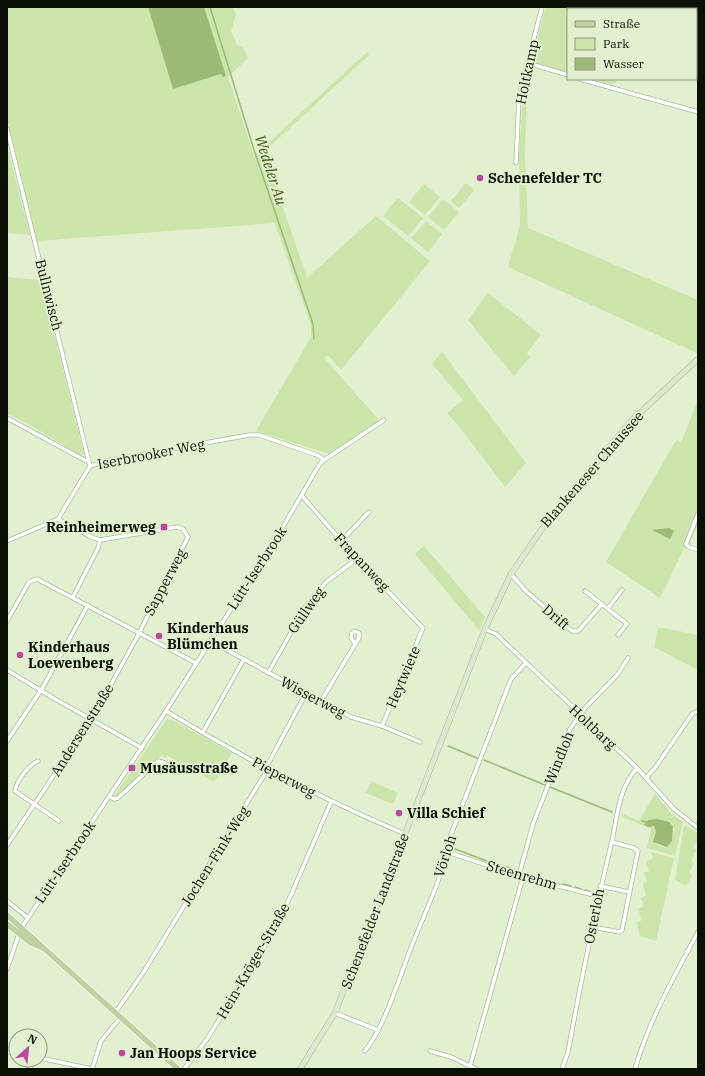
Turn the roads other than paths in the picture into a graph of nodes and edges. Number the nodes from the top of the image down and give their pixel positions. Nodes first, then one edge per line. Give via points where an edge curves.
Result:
1 (542, 7) edge
2 (528, 63) junction
3 (567, 76) edge
4 (584, 80) edge
5 (698, 112) edge
6 (7, 129) edge
7 (516, 163) dead end
8 (698, 359) edge
9 (7, 418) edge
10 (384, 420) dead end
11 (324, 460) junction
12 (89, 464) junction
13 (302, 496) junction
14 (369, 512) dead end
15 (698, 514) edge
16 (58, 519) junction
17 (100, 540) junction
18 (342, 540) junction
19 (7, 541) edge
20 (698, 550) edge
21 (357, 559) junction
22 (511, 574) junction
23 (622, 590) dead end
24 (585, 591) dead end
25 (501, 592) joint
26 (73, 597) junction
27 (602, 604) junction
28 (88, 605) junction
29 (608, 608) junction
30 (7, 621) edge
31 (423, 628) joint
32 (485, 629) junction
33 (139, 632) junction
34 (618, 635) dead end
35 (210, 641) junction
36 (355, 644) dead end
37 (628, 658) dead end
38 (244, 659) junction
39 (196, 663) junction
40 (526, 663) junction
41 (7, 670) edge
42 (268, 673) junction
43 (40, 691) junction
44 (306, 693) junction
45 (321, 701) junction
46 (698, 711) edge
47 (166, 712) junction
48 (580, 715) junction
49 (91, 720) junction
50 (382, 726) junction
51 (203, 732) junction
52 (7, 741) edge
53 (420, 742) dead end
54 (142, 748) junction
55 (38, 762) dead end
56 (151, 767) dead end
57 (637, 768) junction
58 (267, 769) junction
59 (646, 778) junction
60 (110, 797) junction
61 (331, 802) junction
62 (34, 805) junction
63 (59, 821) dead end
64 (698, 828) edge
65 (405, 834) junction
66 (612, 842) junction
67 (7, 845) edge
68 (447, 852) junction
69 (519, 875) junction
70 (523, 877) junction
71 (600, 886) junction
72 (629, 892) junction
73 (598, 896) junction
74 (7, 901) edge
75 (7, 914) edge
76 (27, 917) junction
77 (7, 924) edge
78 (22, 927) junction
79 (592, 927) junction
80 (698, 932) edge
81 (19, 934) junction
82 (43, 948) junction
83 (7, 969) edge
84 (115, 1013) junction
85 (335, 1013) junction
86 (120, 1018) junction
87 (378, 1030) junction
88 (366, 1051) dead end
89 (430, 1051) dead end
90 (48, 1060) edge
91 (470, 1066) junction
92 (92, 1069) edge
93 (178, 1069) edge
94 (184, 1069) edge
95 (300, 1069) edge
96 (476, 1069) edge
97 (562, 1069) edge
98 (635, 1069) edge

1 - 2 street, Holtkamp
2 - 3 street
2 - 7 street, Holtkamp via 519,96
4 - 5 street
6 - 12 street, Bullnwisch
8 - 22 main road, Blankeneser Chaussee via 636,416 612,442 546,523
9 - 12 street
10 - 11 street, Lütt-Iserbrook
11 - 12 street, Iserbrooker Weg via 317,455 267,437 249,435
11 - 13 street, Lütt-Iserbrook
12 - 16 street, Iserbrooker Weg
13 - 18 street, Frapanweg
13 - 35 street, Lütt-Iserbrook
14 - 18 street
15 - 20 street via 686,544
16 - 17 street
16 - 19 street
17 - 26 street
17 - 33 street, Sapperweg via 179,527 188,535
18 - 21 street, Frapanweg
21 - 31 street, Frapanweg
21 - 42 street, Güllweg via 326,582 306,606
22 - 25 main road, Blankeneser Chaussee
22 - 27 street, Drift via 527,592 572,631 582,628
23 - 29 street
24 - 27 street
25 - 32 main road, Schenefelder Landstraße
26 - 28 street
26 - 30 street via 33,579
27 - 29 street
28 - 33 street
28 - 43 street
29 - 34 street via 627,624
31 - 50 street, Heytwiete
32 - 40 street, Holtbarg via 496,634
32 - 65 main road, Schenefelder Landstraße
33 - 39 street
33 - 49 street, Andersenstraße
35 - 38 street, Wisserweg
35 - 39 street, Lütt-Iserbrook
36 - 45 street
37 - 48 street, Windloh via 618,674
38 - 42 street, Wisserweg
38 - 51 street
39 - 47 street, Lütt-Iserbrook
40 - 48 street, Holtbarg
40 - 68 street, Vörloh via 511,679 448,843
41 - 43 street
42 - 44 street, Wisserweg
43 - 49 street
43 - 52 street
44 - 45 street, Wisserweg
44 - 58 street, Jochen-Fink-Weg
45 - 50 street, Wisserweg via 351,717
46 - 59 street via 692,714
47 - 51 street, Pieperweg
47 - 54 street, Lütt-Iserbrook
48 - 57 street, Holtbarg
48 - 69 street, Windloh via 569,732 538,809
49 - 54 street
49 - 62 street, Andersenstraße
50 - 53 street, Wisserweg
51 - 58 street, Pieperweg
54 - 60 street, Lütt-Iserbrook
55 - 62 street, Andersenstraße via 29,766 15,789
56 - 60 street via 118,798
57 - 59 street, Holtbarg
57 - 66 street, Osterloh via 629,777 617,810
58 - 61 street, Pieperweg
58 - 84 street, Jochen-Fink-Weg via 148,966
59 - 64 street, Holtbarg via 674,809
60 - 76 street, Lütt-Iserbrook
61 - 65 street, Pieperweg
61 - 94 street, Hein-Kröger-Straße via 274,931 207,1039
62 - 63 street, Andersenstraße
62 - 67 street, Andersenstraße
65 - 85 main road, Schenefelder Landstraße
66 - 71 street, Osterloh
66 - 72 street via 637,850
68 - 69 street, Steenrehm
68 - 87 street, Vörloh
69 - 70 street, Steenrehm
70 - 73 street, Steenrehm
70 - 91 street
71 - 72 street
71 - 73 street, Osterloh
72 - 79 street via 620,932
73 - 79 street, Osterloh
74 - 76 street
75 - 78 main road
76 - 78 street, Lütt-Iserbrook
77 - 81 main road
78 - 82 main road
79 - 97 street, Osterloh
80 - 98 street via 659,1005
81 - 82 main road
81 - 83 street
82 - 84 main road
84 - 86 main road
85 - 87 street
85 - 95 main road, Schenefelder Landstraße
86 - 92 street via 101,1041
86 - 93 main road
87 - 88 street, Vörloh
89 - 91 street
90 - 92 street
91 - 96 street

